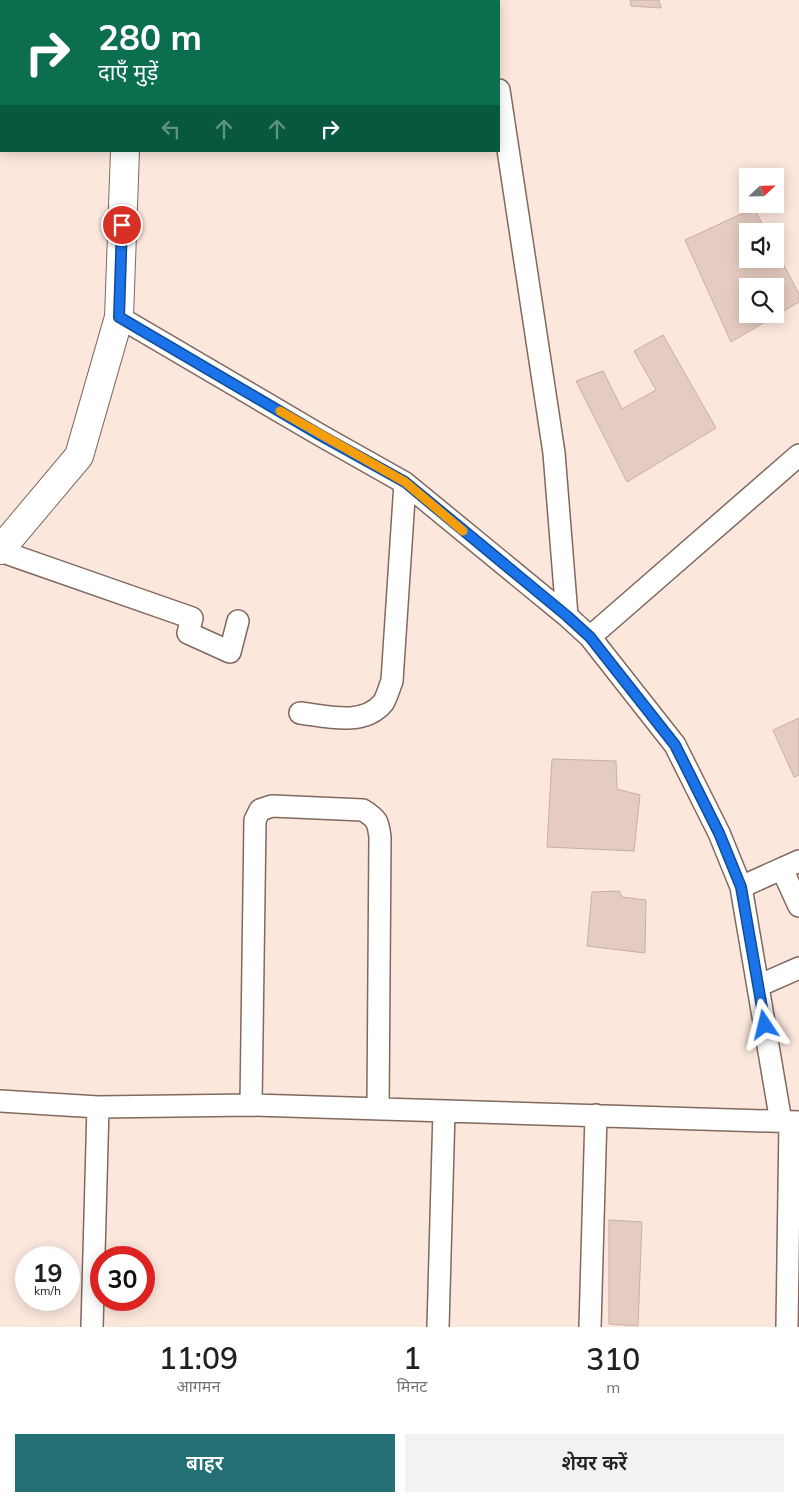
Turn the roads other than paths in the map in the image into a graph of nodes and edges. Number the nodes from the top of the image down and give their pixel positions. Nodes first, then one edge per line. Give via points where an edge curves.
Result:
1 (500, 97) edge
2 (125, 152) edge
3 (119, 317) junction
4 (799, 455) edge
5 (405, 482) junction
6 (0, 551) edge
7 (567, 616) junction
8 (238, 621) dead end
9 (590, 637) junction
10 (300, 713) dead end
11 (791, 865) edge
12 (741, 887) junction
13 (799, 906) edge
14 (799, 968) edge
15 (758, 986) junction
16 (0, 1101) edge
17 (251, 1105) junction
18 (98, 1108) junction
19 (378, 1109) junction
20 (444, 1111) junction
21 (596, 1115) junction
22 (790, 1122) edge
23 (92, 1327) edge
24 (438, 1327) edge
25 (590, 1327) edge
26 (787, 1327) edge

1 - 7 street via 554,453
2 - 3 street
3 - 5 street
3 - 6 street via 79,456
4 - 9 street
5 - 7 street
5 - 10 street via 392,681 384,702 372,713 349,719
6 - 8 street via 192,618 188,633 230,652
7 - 9 street
9 - 12 street via 675,745 719,833
11 - 12 street
11 - 13 street
12 - 15 street
14 - 15 street
15 - 22 street
16 - 18 street
17 - 18 street
17 - 19 street
17 - 19 street via 255,820 260,810 272,806 362,810 379,824
18 - 23 street
19 - 20 street
20 - 21 street
20 - 24 street
21 - 22 street
21 - 25 street
22 - 26 street

